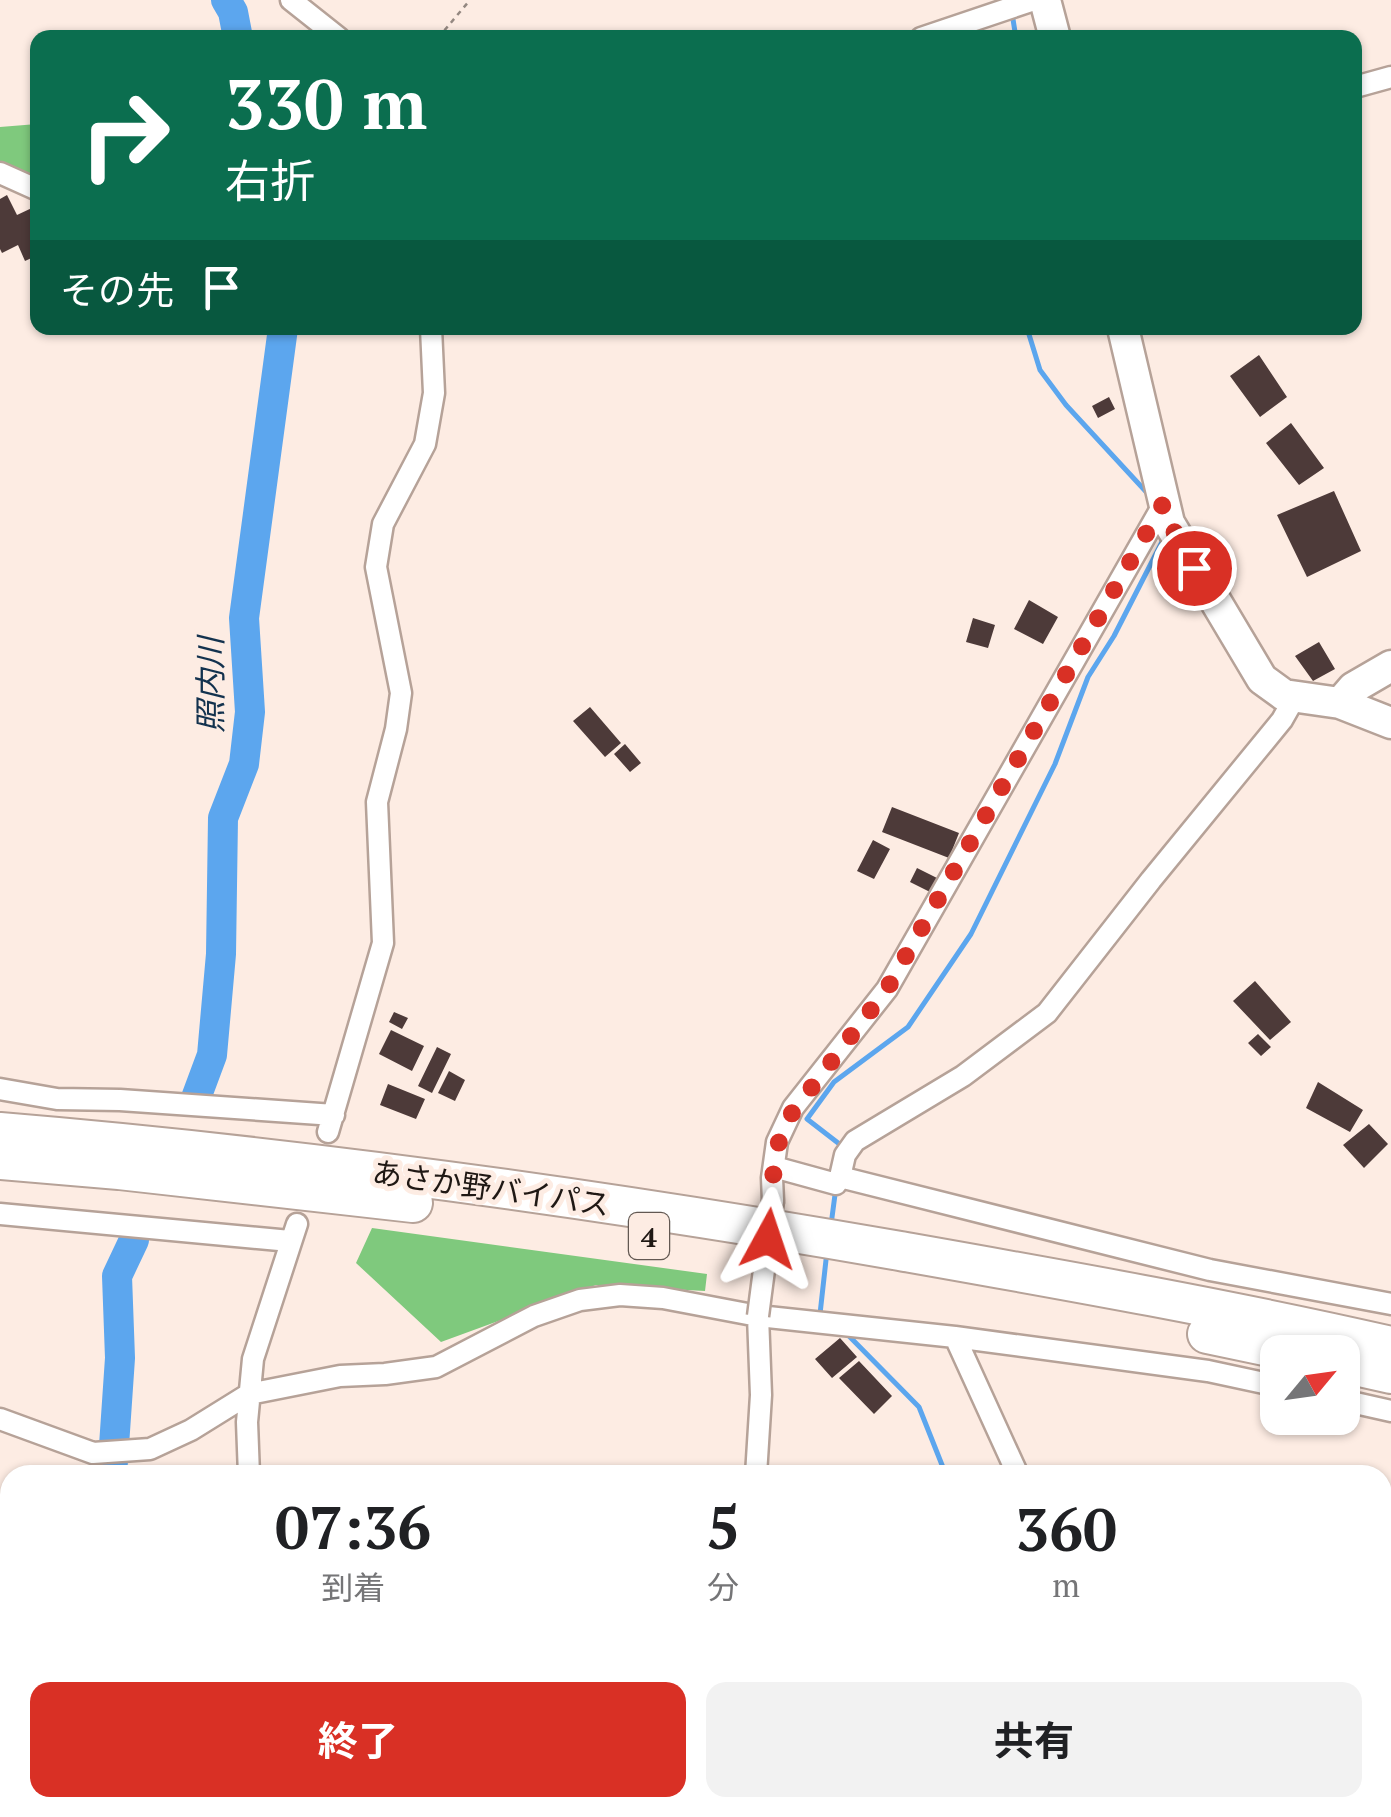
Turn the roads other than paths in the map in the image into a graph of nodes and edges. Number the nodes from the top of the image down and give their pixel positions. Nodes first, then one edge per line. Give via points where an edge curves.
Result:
1 (291, 0) edge
2 (1034, 0) edge
3 (1045, 0) edge
4 (329, 30) edge
5 (945, 30) edge
6 (1052, 30) edge
7 (1391, 77) edge
8 (1362, 84) edge
9 (0, 173) edge
10 (30, 186) edge
11 (431, 335) edge
12 (1125, 335) edge
13 (1163, 504) junction
14 (1391, 666) edge
15 (1295, 697) junction
16 (1340, 702) junction
17 (1391, 723) edge
18 (0, 1089) edge
19 (0, 1132) edge
20 (0, 1160) edge
21 (774, 1167) junction
22 (840, 1176) junction
23 (0, 1214) edge
24 (1391, 1304) edge
25 (758, 1316) junction
26 (955, 1337) junction
27 (1260, 1345) edge
28 (1391, 1346) edge
29 (1360, 1367) edge
30 (1391, 1374) edge
31 (1260, 1382) edge
32 (249, 1394) junction
33 (1360, 1404) edge
34 (1391, 1411) edge
35 (0, 1419) edge
36 (249, 1465) edge
37 (757, 1465) edge
38 (1013, 1465) edge

1 - 4 street
2 - 5 street
3 - 6 street
7 - 8 street
9 - 10 street
11 - 18 street via 434,394 424,444 384,524 376,568 401,692 377,802 383,943 331,1124
12 - 13 street
13 - 15 street via 1178,541 1262,679
13 - 21 street via 887,989 793,1108
14 - 16 street
15 - 16 street
15 - 22 street via 1047,1013 963,1076 855,1140
16 - 17 street
19 - 28 highway, あさか野バイパス / 4 via 318,1164 712,1220
20 - 27 highway, あさか野バイパス / 4 via 414,1203 634,1234 1080,1308
21 - 22 street via 836,1184
21 - 25 street, bridge
22 - 24 street via 1210,1270
23 - 32 street via 293,1233
25 - 26 street
25 - 32 street via 640,1295 580,1300 436,1367
25 - 37 street
26 - 31 street
26 - 38 street
29 - 30 highway
32 - 35 street via 175,1438 126,1453 93,1453
32 - 36 street
33 - 34 street

